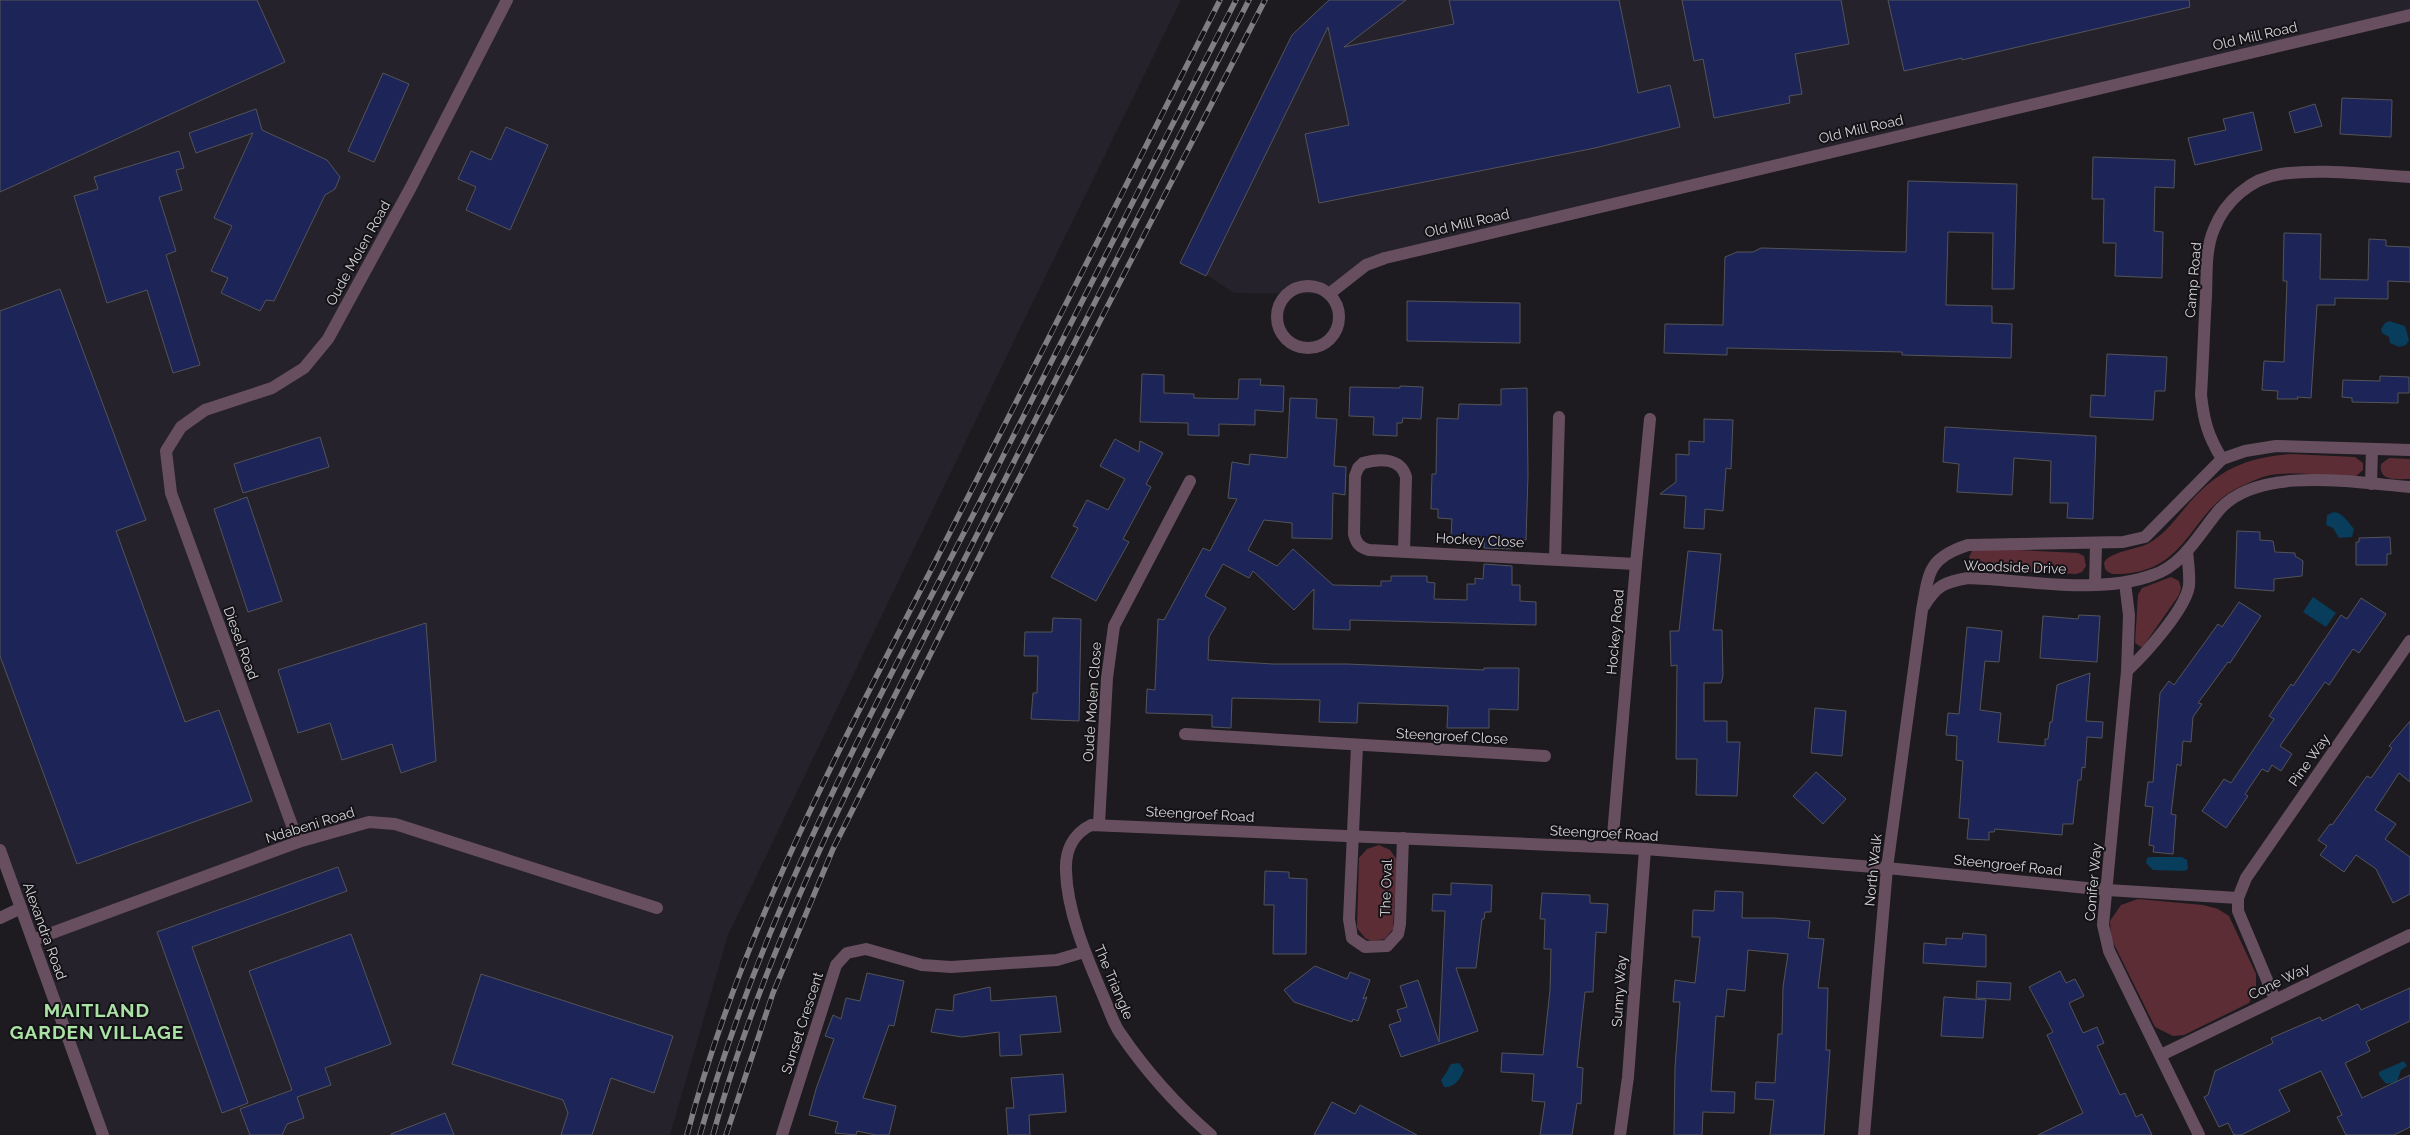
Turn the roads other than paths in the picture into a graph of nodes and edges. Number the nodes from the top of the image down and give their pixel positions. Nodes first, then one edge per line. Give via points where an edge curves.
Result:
1 (507, 0) edge
2 (2410, 15) edge
3 (2410, 177) edge
4 (1329, 294) junction
5 (1559, 417) dead end
6 (1650, 419) dead end
7 (2372, 449) junction
8 (2410, 450) edge
9 (166, 451) joint
10 (2222, 459) junction
11 (1190, 481) dead end
12 (2371, 484) junction
13 (2410, 487) edge
14 (2096, 543) junction
15 (1404, 551) junction
16 (2187, 551) junction
17 (1555, 559) junction
18 (1636, 564) junction
19 (2125, 583) junction
20 (2095, 585) junction
21 (1922, 610) junction
22 (2410, 641) edge
23 (2127, 671) junction
24 (1186, 734) dead end
25 (1356, 746) junction
26 (1545, 756) dead end
27 (1099, 824) junction
28 (1352, 836) junction
29 (1403, 838) junction
30 (298, 842) junction
31 (1612, 847) junction
32 (0, 850) edge
33 (1645, 850) junction
34 (1887, 868) junction
35 (2107, 890) junction
36 (2238, 898) junction
37 (21, 908) junction
38 (657, 908) dead end
39 (0, 918) edge
40 (2410, 936) edge
41 (33, 940) junction
42 (1084, 952) junction
43 (2275, 999) junction
44 (2162, 1055) junction
45 (103, 1135) edge
46 (782, 1135) edge
47 (1211, 1135) edge
48 (1620, 1135) edge
49 (1864, 1135) edge
50 (2199, 1135) edge

1 - 9 street, Oude Molen Road via 328,339 304,368 272,388 205,410 189,421 181,427
2 - 4 street, Old Mill Road via 1384,258 1366,265
3 - 10 street, Camp Road via 2280,174 2253,182 2236,195 2224,211 2214,228 2208,256 2202,395 2209,437
4 - 4 street via 1337,308 1339,324 1335,334 1318,348 1296,347 1286,341 1276,322 1276,311 1288,293 1308,286
5 - 17 street
6 - 18 street, Hockey Road
7 - 8 street, Woodside Drive
7 - 10 street, Woodside Drive via 2276,446
7 - 12 street
9 - 30 street, Diesel Road via 171,493
10 - 14 street, Woodside Drive via 2145,537
11 - 27 street, Oude Molen Close via 1114,626 1107,678
12 - 13 street, Woodside Drive
12 - 16 street, Woodside Drive via 2311,481 2263,485 2222,507
14 - 20 street
14 - 21 street, Woodside Drive via 1989,543 1946,552 1934,565
15 - 15 street, Hockey Close via 1369,550 1356,542 1355,476 1363,463 1391,461 1404,470
15 - 17 street, Hockey Close
16 - 19 street, Woodside Drive via 2155,575
16 - 23 street via 2188,589 2154,644
17 - 18 street, Hockey Close
18 - 31 street, Hockey Road
19 - 20 street, Woodside Drive
19 - 23 street, Conifer Way via 2129,615
20 - 21 street, Woodside Drive via 1986,579 1951,581 1939,586
21 - 34 street, North Walk
22 - 36 street, Pine Way via 2246,878
23 - 35 street, Conifer Way
24 - 25 street, Steengroef Close
25 - 26 street, Steengroef Close
25 - 28 street
27 - 28 street, Steengroef Road
27 - 42 street, The Triangle via 1079,831 1072,840 1066,871
28 - 29 street, Steengroef Road
28 - 29 street, The Oval via 1349,930 1358,943 1377,947 1386,946 1398,934
29 - 31 street, Steengroef Road
30 - 38 street, Ndabeni Road via 369,822 395,824
30 - 41 street, Ndabeni Road
31 - 33 street, Steengroef Road
32 - 37 street, Alexandra Road
33 - 34 street, Steengroef Road
33 - 48 street, Sunny Way via 1628,1076
34 - 35 street, Steengroef Road
34 - 49 street, North Walk
35 - 36 street
35 - 44 street, Conifer Way via 2103,925 2109,951
36 - 43 street via 2238,911
37 - 39 street
37 - 41 street, Alexandra Road
40 - 43 street, Cone Way
41 - 45 street, Alexandra Road
42 - 46 street, Sunset Crescent via 1056,960 951,967 922,965 866,949 847,953 836,965
42 - 47 street, The Triangle via 1119,1031 1154,1079 1186,1114
43 - 44 street, Cone Way
44 - 50 street, Conifer Way

